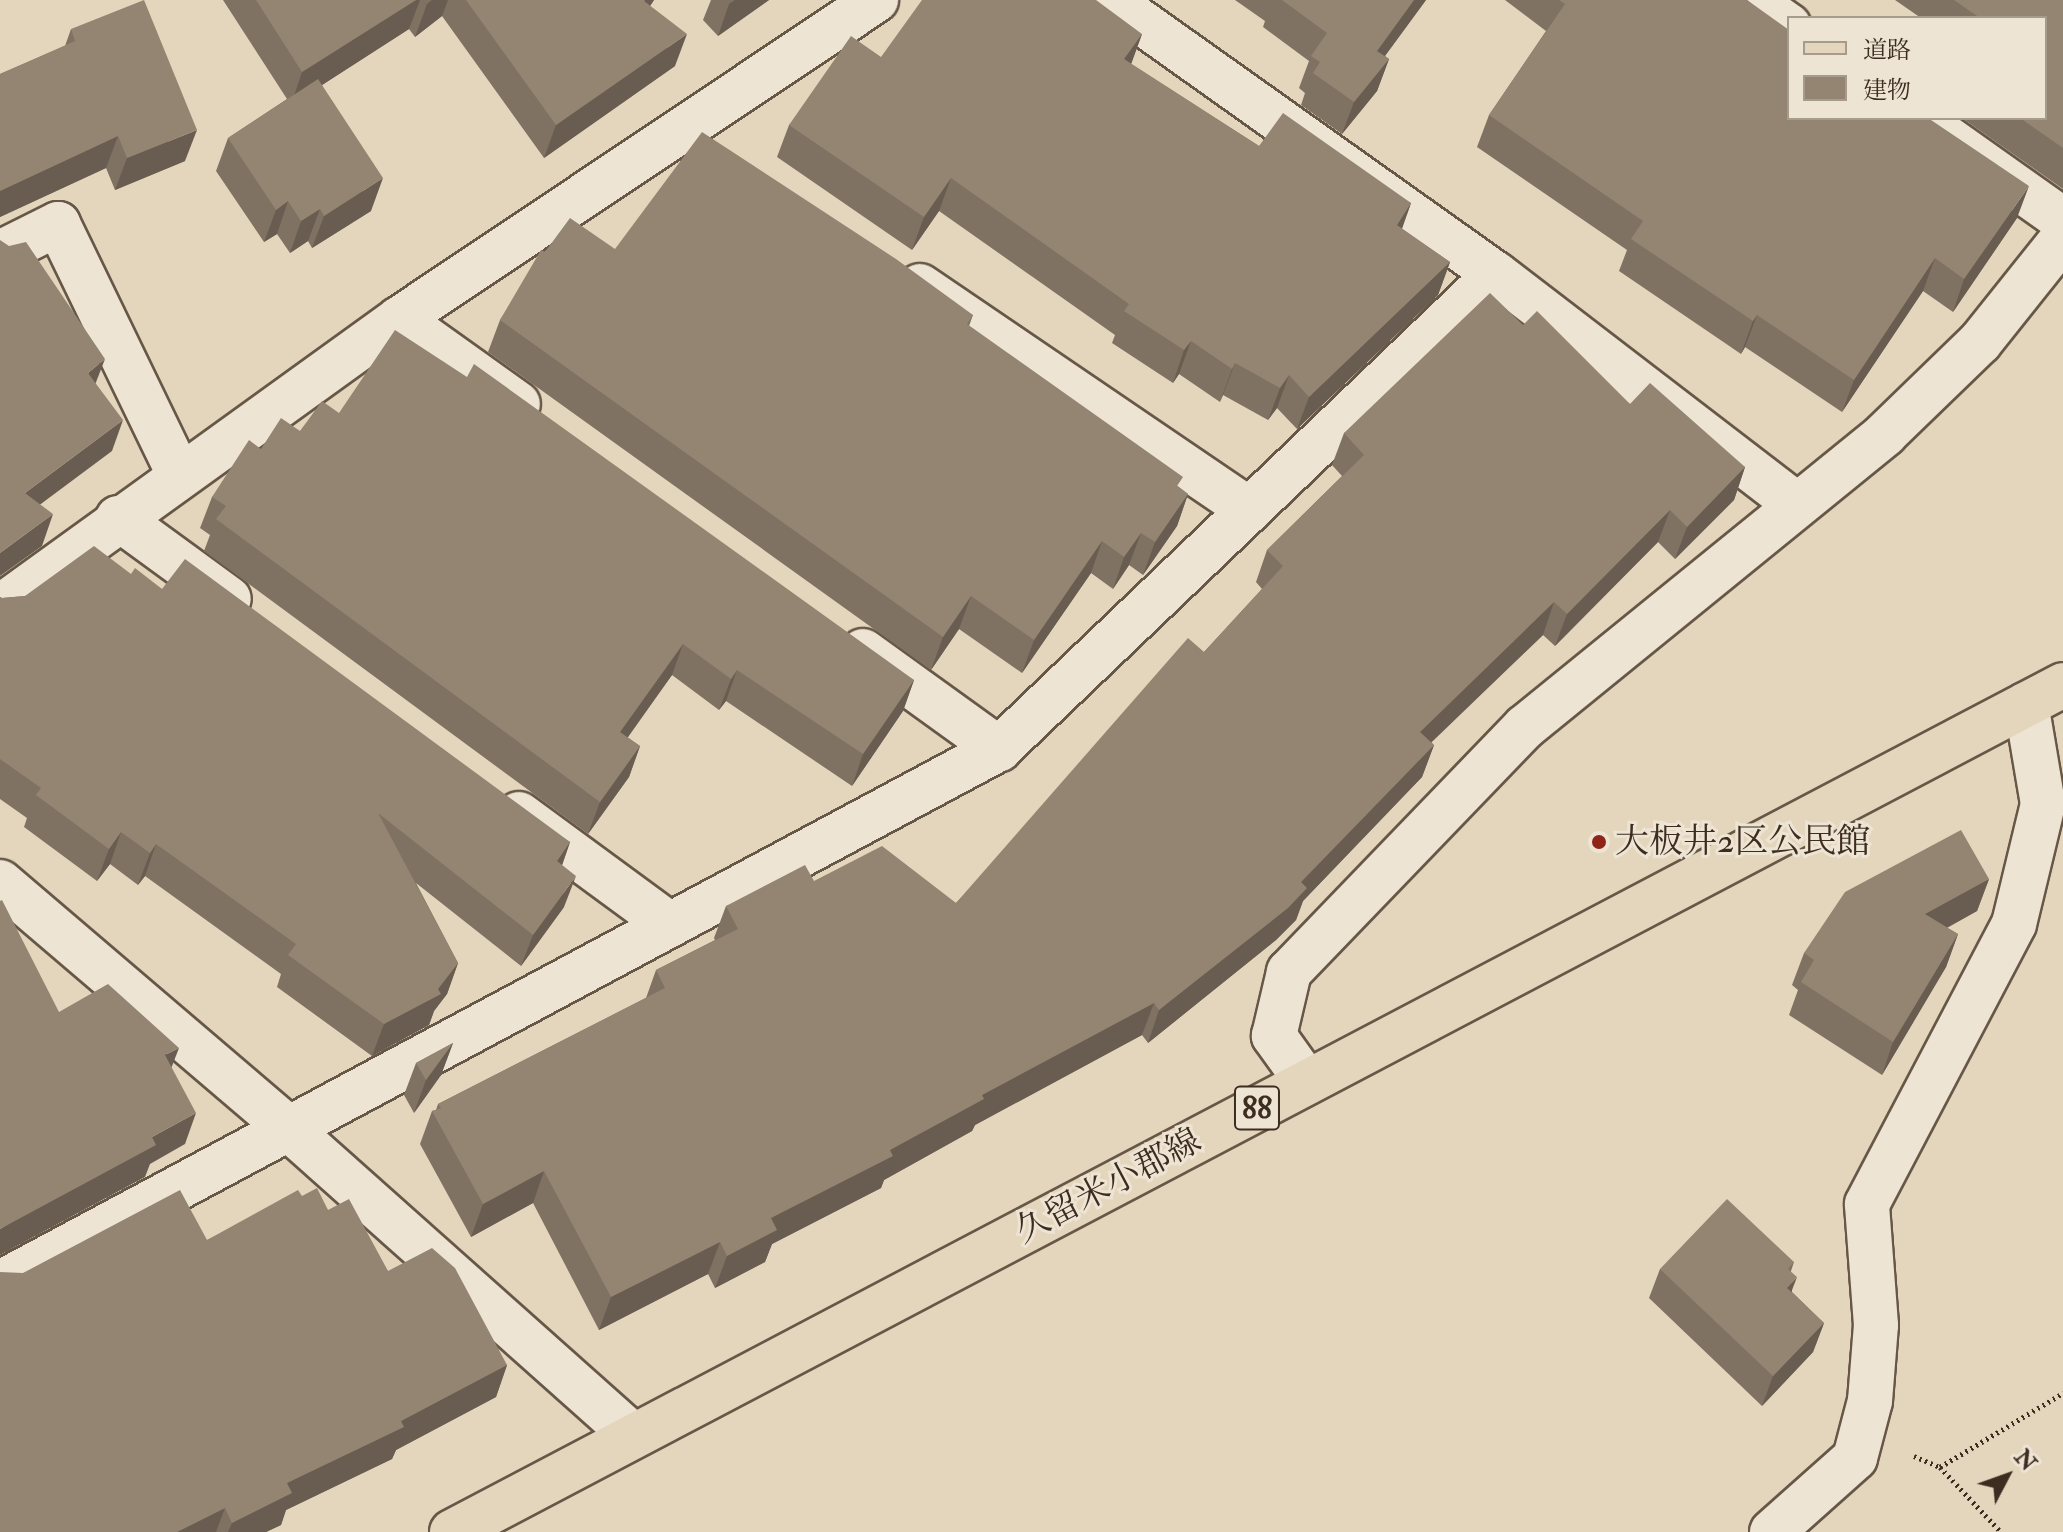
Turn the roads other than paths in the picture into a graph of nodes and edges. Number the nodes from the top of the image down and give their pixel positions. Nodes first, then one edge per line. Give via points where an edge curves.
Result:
1 (876, 0) edge
2 (1110, 0) edge
3 (1752, 0) edge
4 (1787, 25) edge
5 (1922, 120) edge
6 (687, 126) junction
7 (727, 153) edge
8 (2063, 220) edge
9 (2063, 238) edge
10 (0, 253) edge
11 (883, 260) edge
12 (1496, 274) junction
13 (399, 319) junction
14 (553, 429) edge
15 (179, 474) junction
16 (1797, 505) junction
17 (1249, 510) junction
18 (118, 518) junction
19 (0, 607) edge
20 (259, 622) edge
21 (833, 630) edge
22 (2044, 694) edge
23 (999, 749) junction
24 (490, 792) edge
25 (0, 882) edge
26 (670, 925) junction
27 (1307, 1082) junction
28 (289, 1129) junction
29 (0, 1283) edge
30 (633, 1436) junction
31 (452, 1532) edge
32 (1772, 1532) edge

1 - 6 street
2 - 12 street
3 - 4 street
5 - 8 street
6 - 7 street
6 - 13 street
9 - 16 street via 1980,342 1885,434
10 - 15 street via 58,224
11 - 17 street
12 - 16 street
12 - 17 street
13 - 14 street
13 - 15 street
15 - 18 street
16 - 27 street via 1525,727 1289,972 1274,1036
17 - 23 street
18 - 19 street
18 - 20 street
21 - 23 street
22 - 27 main road, 久留米小郡線 / 88
22 - 32 street via 2043,804 2014,924 1867,1204 1876,1325 1855,1458
23 - 26 street
24 - 26 street
25 - 28 street
26 - 28 street
27 - 30 main road, 久留米小郡線 / 88
28 - 29 street
28 - 30 street
30 - 31 main road, 久留米小郡線 / 88

